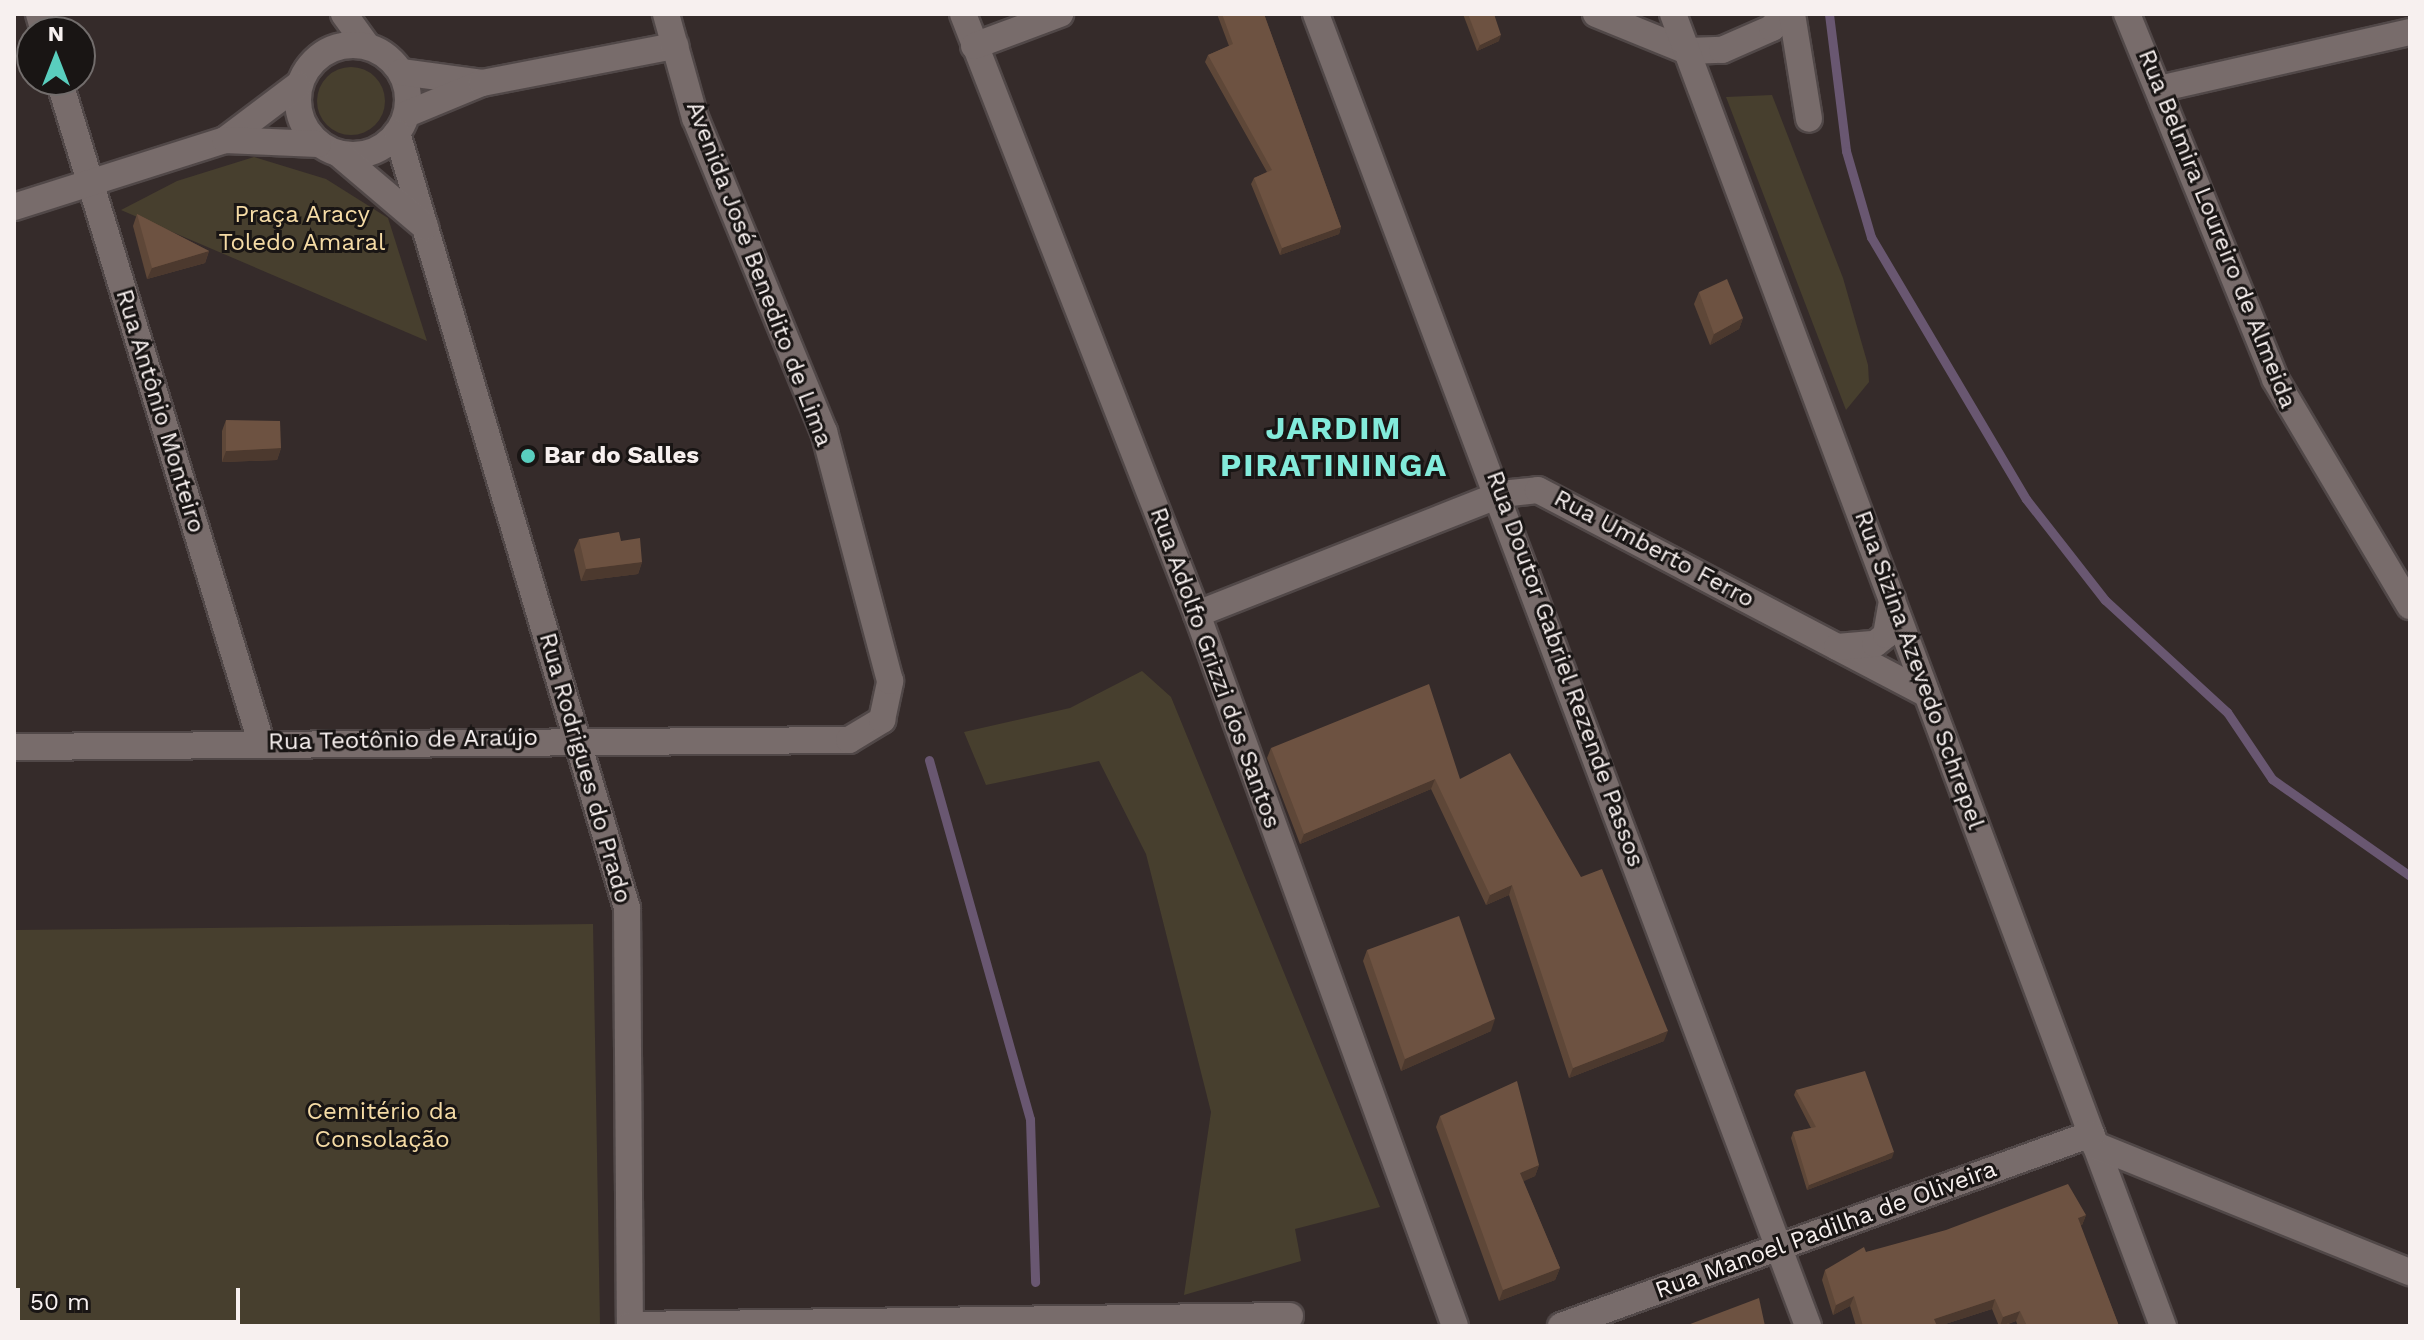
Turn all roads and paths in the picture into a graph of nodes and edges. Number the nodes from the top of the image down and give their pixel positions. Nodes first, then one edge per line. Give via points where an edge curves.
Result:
1 (344, 14) edge
2 (666, 14) edge
3 (963, 14) edge
4 (1060, 14) edge
5 (1316, 14) edge
6 (1596, 14) edge
7 (1673, 14) edge
8 (1783, 14) edge
9 (1792, 14) edge
10 (2127, 14) edge
11 (2410, 32) edge
12 (367, 46) junction
13 (675, 46) junction
14 (974, 46) junction
15 (1687, 51) junction
16 (401, 72) junction
17 (482, 83) junction
18 (298, 85) junction
19 (2163, 88) junction
20 (64, 96) edge
21 (1809, 119) dead end
22 (402, 124) junction
23 (225, 140) junction
24 (328, 149) junction
25 (89, 179) junction
26 (14, 207) edge
27 (425, 227) junction
28 (1501, 494) junction
29 (1891, 597) junction
30 (2410, 606) edge
31 (1197, 614) junction
32 (1836, 647) junction
33 (1927, 694) junction
34 (882, 720) joint
35 (579, 739) junction
36 (261, 742) junction
37 (14, 747) edge
38 (2093, 1139) junction
39 (2161, 1175) junction
40 (2120, 1211) junction
41 (1778, 1247) junction
42 (2410, 1272) edge
43 (1290, 1316) dead end
44 (630, 1325) edge
45 (1455, 1326) edge
46 (1561, 1326) edge
47 (1808, 1326) edge
48 (2163, 1326) edge

1 - 12 street
2 - 13 street, Avenida José Benedito de Lima
3 - 14 street, Rua Adolfo Grizzi dos Santos
4 - 14 street
5 - 28 street, Rua Doutor Gabriel Rezende Passos
6 - 15 street
7 - 15 street, Rua Sizina Azevedo Schrepel
8 - 15 street via 1772,28 1722,50
9 - 21 street
10 - 19 street, Rua Belmira Loureiro de Almeida
11 - 19 street
12 - 16 street
12 - 18 street via 324,52
13 - 17 street
13 - 34 street, Avenida José Benedito de Lima via 738,231 824,432 890,681
14 - 31 street, Rua Adolfo Grizzi dos Santos
15 - 29 street, Rua Sizina Azevedo Schrepel
16 - 17 street
16 - 22 street
17 - 22 street
18 - 23 street
18 - 24 street via 304,128
19 - 30 street, Rua Belmira Loureiro de Almeida via 2275,379
20 - 25 street, Rua Antônio Monteiro
22 - 24 street via 371,151
22 - 27 street, Rua Rodrigues do Prado
23 - 24 street
23 - 25 street
24 - 27 street
25 - 26 street
25 - 36 street, Rua Antônio Monteiro
27 - 35 street, Rua Rodrigues do Prado
28 - 31 street, Rua Umberto Ferro
28 - 32 street, Rua Umberto Ferro via 1557,494
28 - 41 street, Rua Doutor Gabriel Rezende Passos
29 - 32 street via 1886,635 1875,644
29 - 33 street, Rua Sizina Azevedo Schrepel
31 - 45 street, Rua Adolfo Grizzi dos Santos
32 - 33 street, Rua Umberto Ferro
33 - 38 street, Rua Sizina Azevedo Schrepel
34 - 35 street, Rua Teotônio de Araújo via 849,740
35 - 36 street, Rua Teotônio de Araújo
35 - 44 street, Rua Rodrigues do Prado via 627,908
36 - 37 street, Rua Teotônio de Araújo
38 - 39 street
38 - 40 street, Rua Sizina Azevedo Schrepel
38 - 41 street, Rua Manoel Padilha de Oliveira
39 - 40 street via 2135,1181
39 - 42 street
40 - 48 street, Rua Sizina Azevedo Schrepel
41 - 46 street, Rua Manoel Padilha de Oliveira
41 - 47 street, Rua Doutor Gabriel Rezende Passos
43 - 44 street

